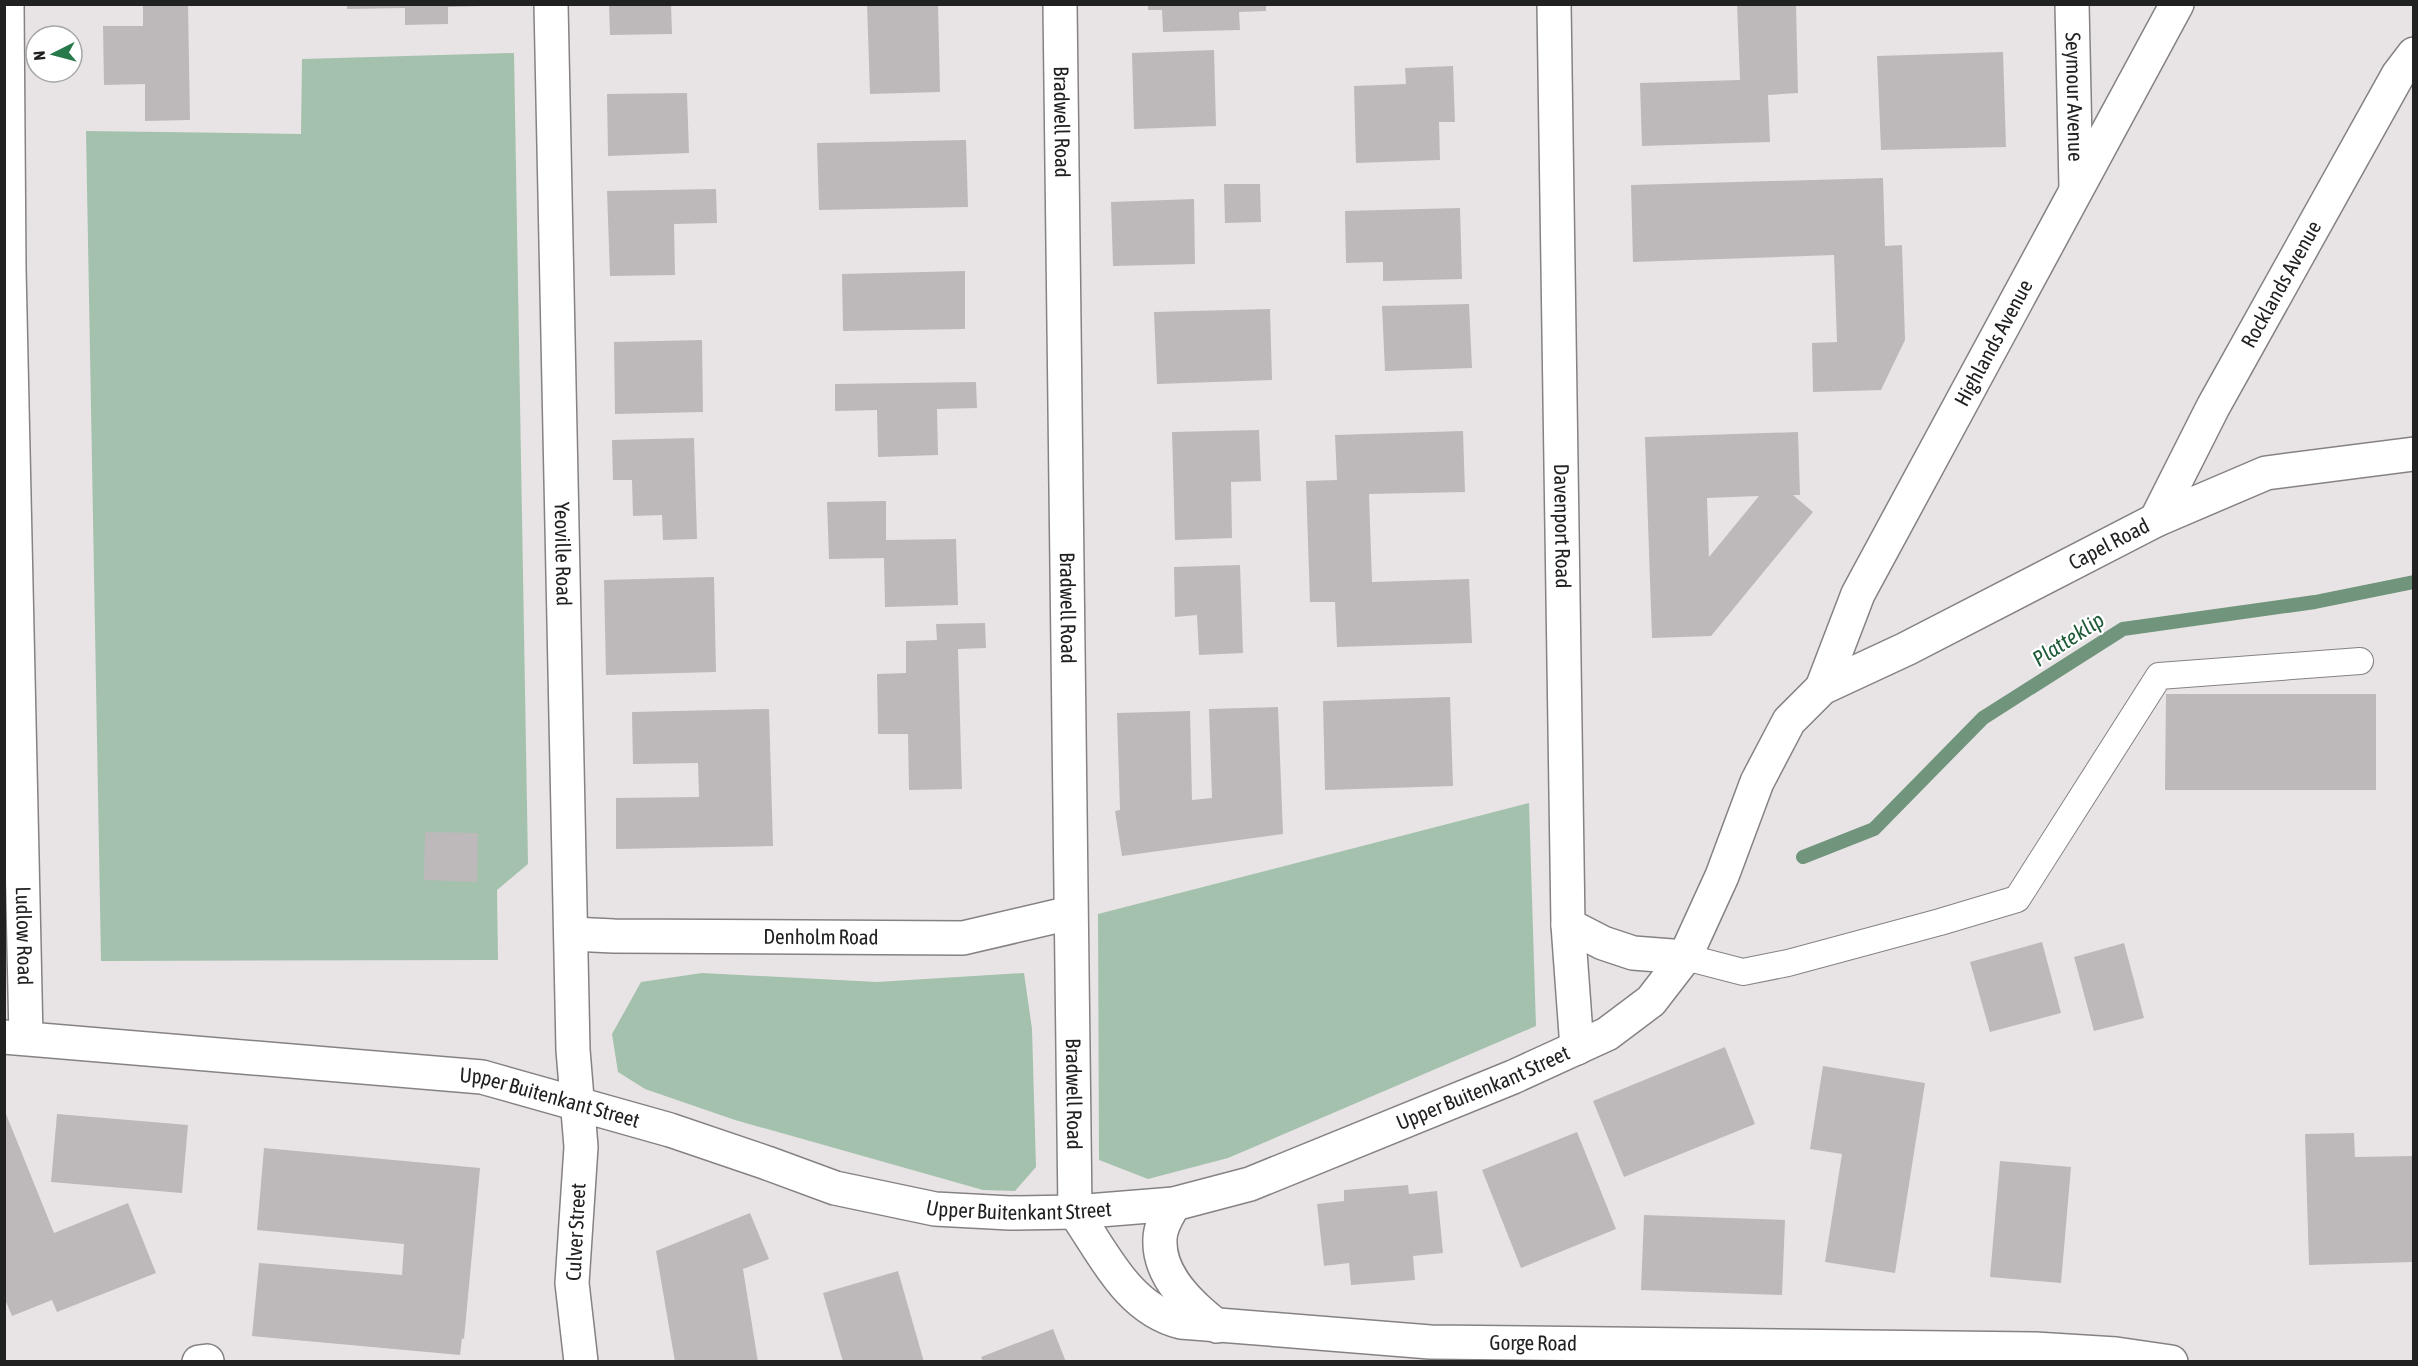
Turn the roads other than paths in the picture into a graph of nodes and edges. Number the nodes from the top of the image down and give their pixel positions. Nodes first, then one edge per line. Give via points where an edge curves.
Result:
1 (7, 4) edge
2 (551, 4) edge
3 (1060, 4) edge
4 (1554, 4) edge
5 (2072, 4) edge
6 (2177, 4) edge
7 (2414, 54) edge
8 (2076, 190) junction
9 (2414, 454) edge
10 (2156, 520) junction
11 (2360, 661) dead end
12 (1822, 688) junction
13 (1070, 913) junction
14 (1568, 925) junction
15 (571, 934) junction
16 (1685, 957) junction
17 (15, 1038) edge
18 (1577, 1048) junction
19 (579, 1103) junction
20 (1174, 1204) junction
21 (1075, 1212) junction
22 (1217, 1326) junction
23 (2115, 1358) edge
24 (207, 1361) edge
25 (199, 1362) edge
26 (581, 1362) edge
27 (2171, 1362) edge

1 - 17 street, Ludlow Road
2 - 15 street, Yeoville Road
3 - 13 street, Bradwell Road
4 - 14 street, Davenport Road
5 - 8 street, Seymour Avenue
6 - 8 street, Highlands Avenue
7 - 10 street, Rocklands Avenue via 2398,75 2218,396
8 - 12 street, Highlands Avenue via 1858,594
9 - 10 street, Capel Road via 2266,473
10 - 12 street, Capel Road
11 - 16 lane via 2159,676 2017,899 1743,972
12 - 16 street, Upper Buitenkant Street via 1789,721 1757,782 1722,876
13 - 15 street, Denholm Road via 963,938
13 - 21 street, Bradwell Road
14 - 16 street via 1603,943 1633,952
14 - 18 street, Davenport Road
15 - 19 street, Yeoville Road via 573,1050
16 - 18 street, Upper Buitenkant Street via 1651,1001 1607,1034
17 - 19 street, Upper Buitenkant Street via 482,1077
18 - 20 street, Upper Buitenkant Street via 1250,1184
19 - 21 street, Upper Buitenkant Street via 835,1188 936,1209
19 - 26 street, Culver Street via 581,1146 572,1283
20 - 21 street, Upper Buitenkant Street
20 - 22 street via 1160,1238 1165,1263 1171,1279 1192,1306
21 - 22 street, Gorge Road via 1123,1283 1145,1307 1167,1319
22 - 23 street, Gorge Road via 1430,1342 2035,1349
23 - 27 street, Gorge Road
24 - 25 street

